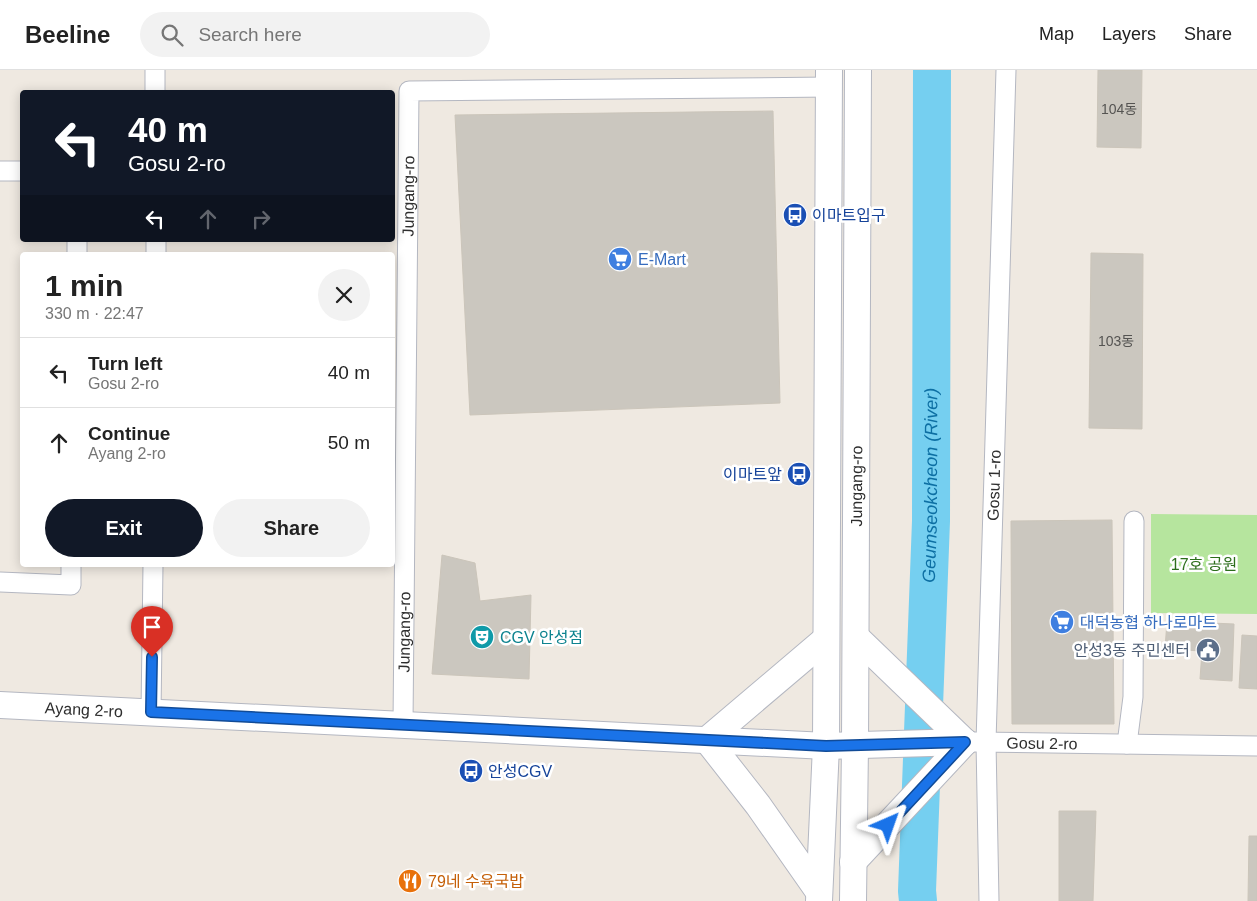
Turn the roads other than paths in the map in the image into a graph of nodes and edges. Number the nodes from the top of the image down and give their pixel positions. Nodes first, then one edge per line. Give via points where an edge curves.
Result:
1 (155, 70) edge
2 (858, 70) edge
3 (1006, 70) edge
4 (830, 78) edge
5 (155, 90) edge
6 (0, 171) edge
7 (20, 171) edge
8 (1134, 521) dead end
9 (71, 567) edge
10 (153, 567) edge
11 (0, 582) edge
12 (856, 637) junction
13 (826, 640) junction
14 (0, 705) edge
15 (151, 712) junction
16 (403, 724) junction
17 (707, 740) junction
18 (976, 742) junction
19 (868, 744) junction
20 (1127, 744) junction
21 (826, 746) junction
22 (1257, 746) edge
23 (853, 862) junction
24 (819, 896) edge
25 (853, 901) edge
26 (989, 901) edge

1 - 5 street
2 - 12 main road, Jungang-ro
3 - 18 street, Gosu 1-ro
4 - 13 main road, Jungang-ro
4 - 16 street, Jungang-ro via 409,91
6 - 7 street
8 - 20 street via 1133,697
9 - 11 street via 71,585
10 - 15 street
12 - 18 main road
12 - 19 main road, Jungang-ro
13 - 17 main road
13 - 21 main road, Jungang-ro
14 - 15 main road, Ayang 2-ro
15 - 16 main road, Ayang 2-ro
16 - 17 main road, Ayang 2-ro
17 - 21 main road, Ayang 2-ro
17 - 24 main road via 758,805
18 - 19 main road, Gosu 2-ro
18 - 20 street, Gosu 2-ro
18 - 23 main road
18 - 26 street, Gosu 1-ro
19 - 21 main road, Gosu 2-ro
19 - 23 main road, Jungang-ro
20 - 22 street, Gosu 2-ro
21 - 24 main road, Jungang-ro
23 - 25 main road, Jungang-ro

